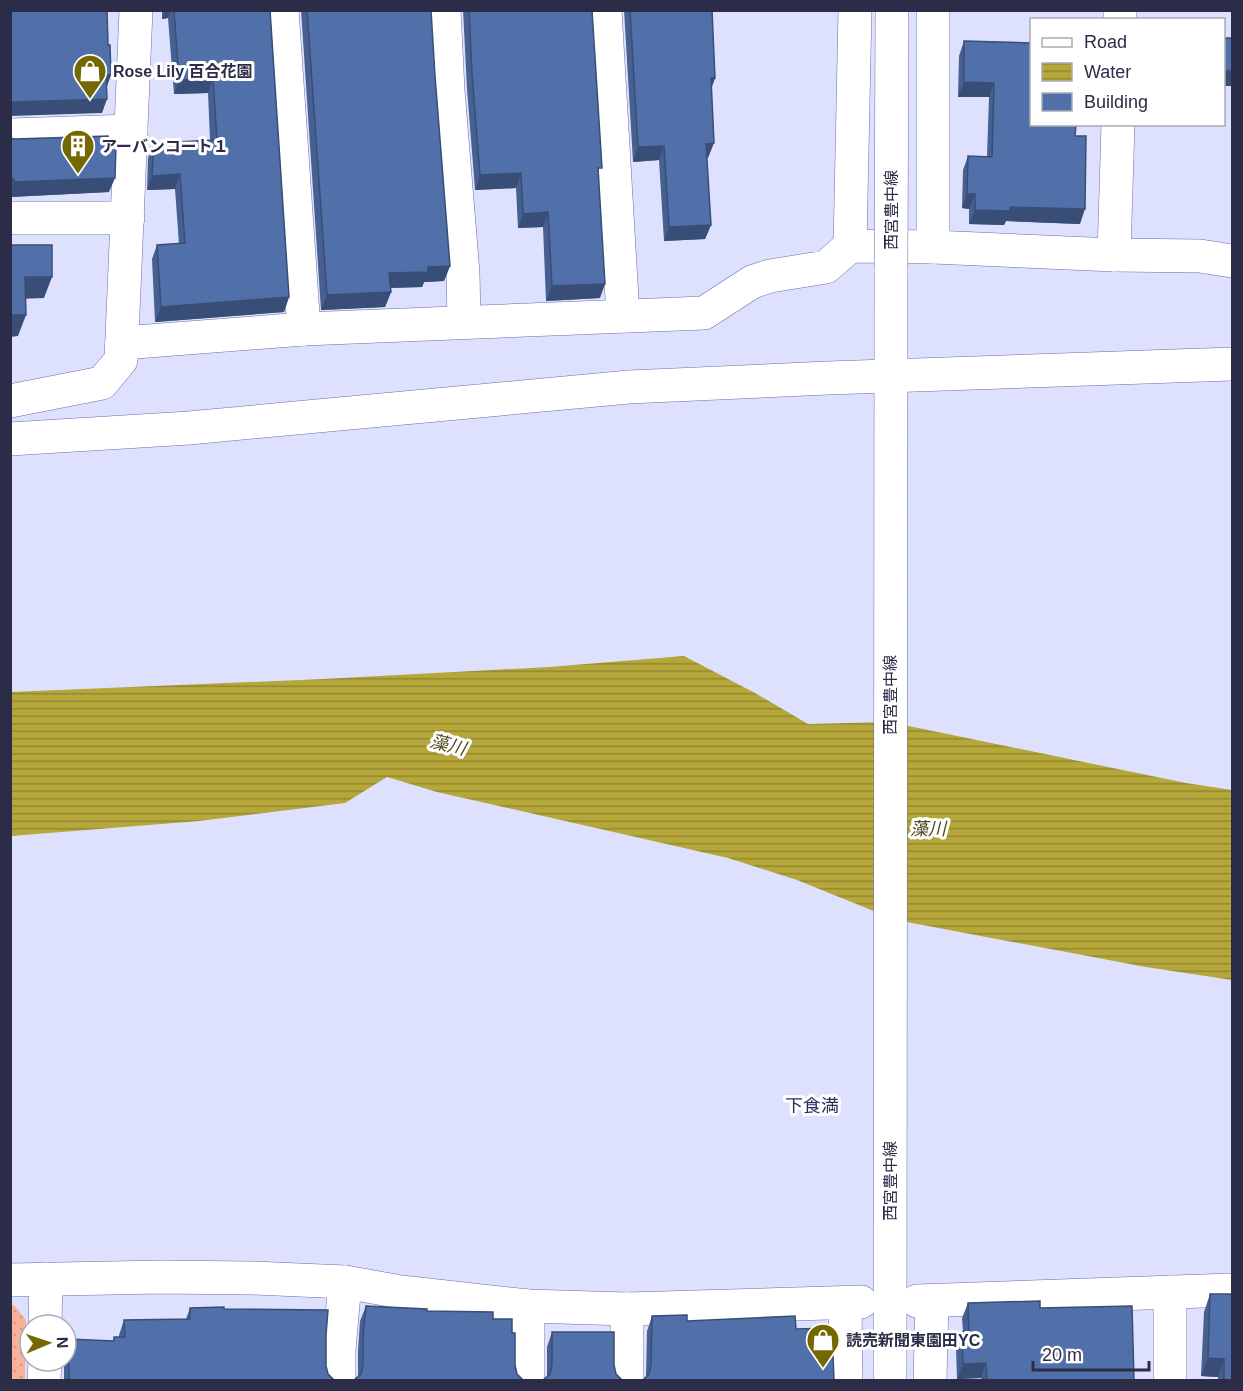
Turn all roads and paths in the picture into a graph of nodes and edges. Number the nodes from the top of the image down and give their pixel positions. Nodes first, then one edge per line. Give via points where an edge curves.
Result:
1 (136, 10) edge
2 (282, 10) edge
3 (444, 10) edge
4 (605, 10) edge
5 (855, 10) edge
6 (892, 10) edge
7 (933, 10) edge
8 (1118, 126) edge
9 (131, 131) junction
10 (10, 135) edge
11 (10, 218) edge
12 (128, 218) junction
13 (850, 246) junction
14 (933, 247) junction
15 (1114, 255) junction
16 (1233, 261) edge
17 (623, 316) junction
18 (464, 321) junction
19 (304, 329) junction
20 (122, 343) junction
21 (1233, 364) edge
22 (890, 376) junction
23 (10, 401) edge
24 (10, 439) edge
25 (46, 1279) junction
26 (10, 1280) edge
27 (345, 1282) junction
28 (1233, 1290) edge
29 (1170, 1292) junction
30 (528, 1306) junction
31 (627, 1309) junction
32 (45, 1313) edge
33 (339, 1380) edge
34 (528, 1380) edge
35 (627, 1380) edge
36 (846, 1380) edge
37 (890, 1380) edge
38 (930, 1380) edge
39 (1170, 1380) edge

1 - 9 street
2 - 19 street
3 - 18 street
4 - 17 street
5 - 13 street
6 - 22 street, 西宮豊中線, bridge
7 - 14 street
8 - 15 street
9 - 10 street
9 - 12 street
11 - 12 street
12 - 20 street
13 - 14 street
13 - 17 street via 826,267 752,282 704,313
14 - 15 street
15 - 16 street via 1200,256
17 - 18 street
18 - 19 street
19 - 20 street
20 - 23 street via 121,360 102,383
21 - 22 street
22 - 24 street via 629,387 189,428
22 - 37 street, 西宮豊中線
25 - 26 street
25 - 27 street
25 - 32 street
27 - 30 street
27 - 33 street
28 - 29 street
29 - 38 street via 924,1301
29 - 39 street
30 - 31 street
30 - 34 street
31 - 35 street
31 - 36 street via 853,1303

